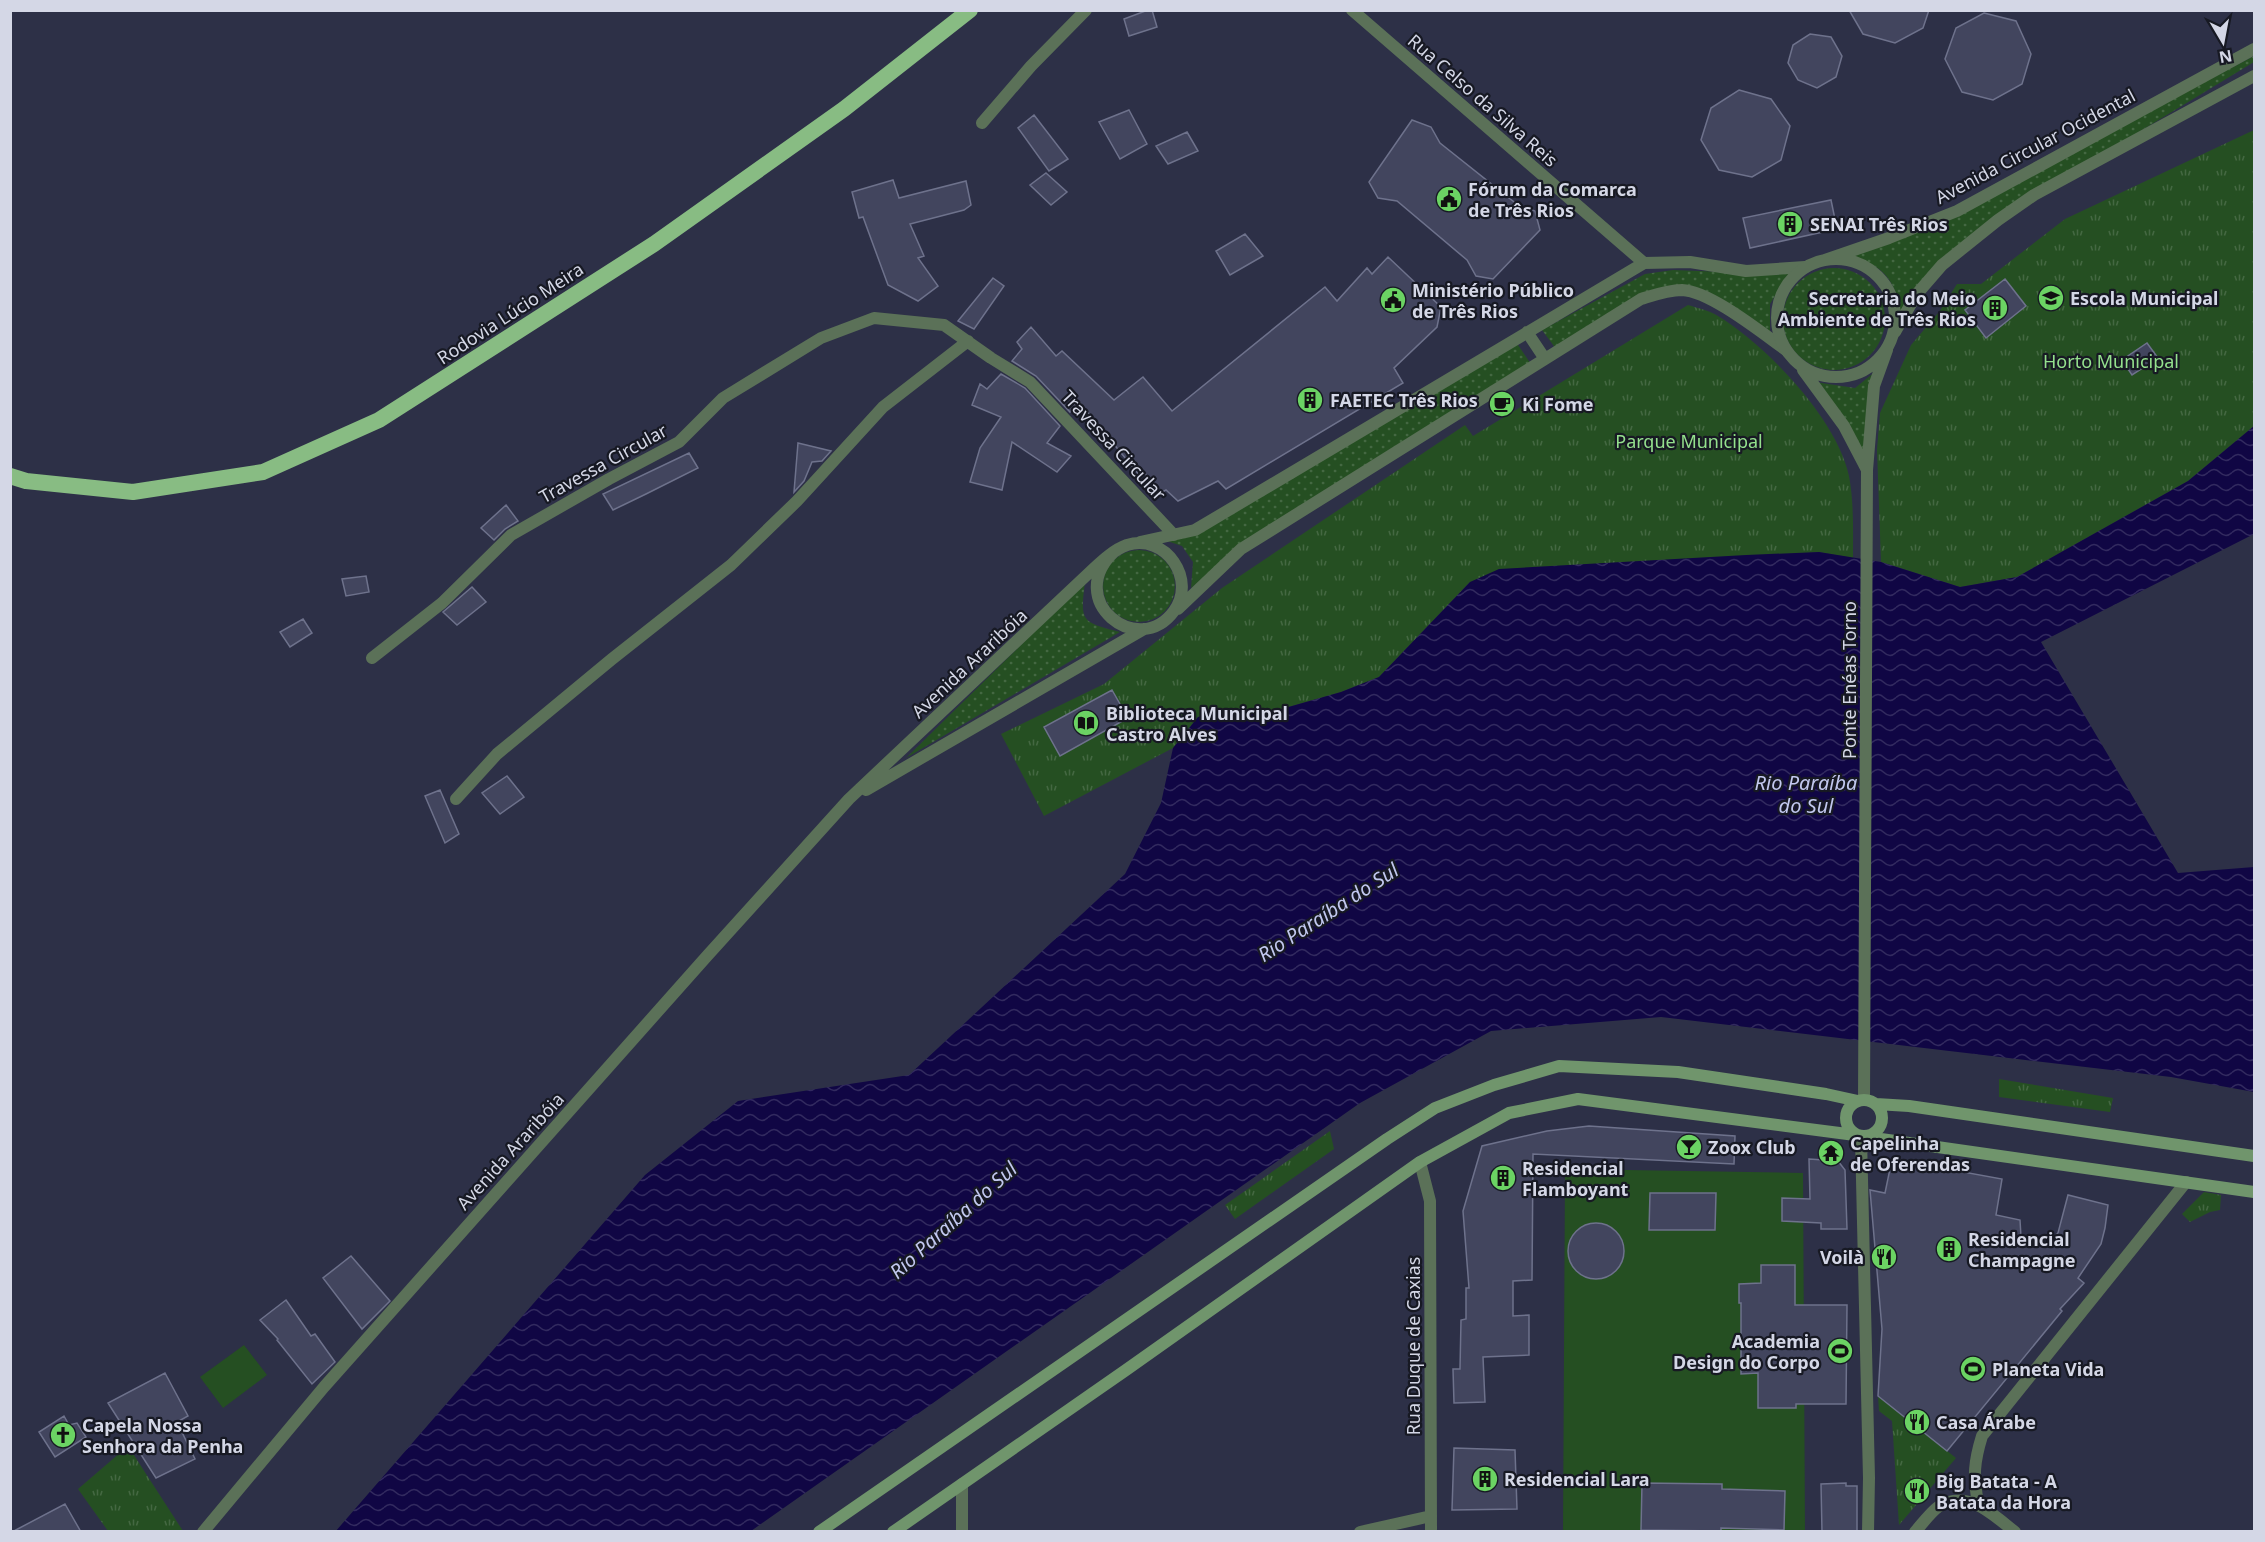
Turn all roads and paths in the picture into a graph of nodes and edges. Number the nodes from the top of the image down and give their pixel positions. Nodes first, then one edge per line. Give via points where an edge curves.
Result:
1 (970, 10) edge
2 (1086, 10) edge
3 (1352, 10) edge
4 (2254, 49) edge
5 (2254, 76) edge
6 (982, 123) dead end
7 (1825, 260) junction
8 (1644, 263) junction
9 (1805, 267) junction
10 (1527, 332) junction
11 (1895, 332) junction
12 (968, 341) junction
13 (1786, 350) junction
14 (1887, 350) junction
15 (1545, 359) junction
16 (1798, 364) junction
17 (1868, 470) junction
18 (10, 476) edge
19 (1174, 535) junction
20 (1127, 545) junction
21 (1114, 552) junction
22 (1169, 618) junction
23 (1144, 629) junction
24 (372, 658) dead end
25 (456, 799) dead end
26 (849, 799) junction
27 (1866, 1102) junction
28 (1861, 1136) junction
29 (2254, 1156) edge
30 (1420, 1162) junction
31 (2186, 1182) junction
32 (2254, 1192) edge
33 (962, 1484) junction
34 (1978, 1503) junction
35 (1431, 1515) junction
36 (203, 1532) edge
37 (819, 1532) edge
38 (893, 1532) edge
39 (962, 1532) edge
40 (1360, 1532) edge
41 (1431, 1532) edge
42 (1868, 1532) edge
43 (1915, 1532) edge
44 (2014, 1532) edge

1 - 18 highway, Rodovia Lúcio Meira via 844,109 654,244 379,420 263,472 133,492
2 - 6 street
3 - 8 street, Rua Celso da Silva Reis
4 - 7 street, Avenida Circular Ocidental via 1957,211
5 - 11 street via 2034,195 1998,220 1942,265 1916,296
7 - 9 street
7 - 11 street via 1845,259 1880,276 1891,293 1896,312
8 - 9 street via 1690,262 1746,271
8 - 10 street
9 - 13 street via 1780,296 1776,314 1778,333
10 - 15 street
10 - 19 street via 1195,530
11 - 14 street
12 - 19 street, Travessa Circular via 1030,382
12 - 24 street, Travessa Circular via 945,325 874,318 820,338 723,398 679,442 511,535 442,603
12 - 25 street via 884,407 731,565 497,754
13 - 15 street via 1710,299 1683,290 1641,299
13 - 16 street
14 - 16 street via 1873,365 1836,378 1816,374
14 - 17 street, Ponte Enéas Torno via 1874,386
15 - 22 street via 1241,549
16 - 17 street via 1844,426
17 - 27 street, Ponte Enéas Torno
19 - 20 street
20 - 21 street
20 - 22 street via 1155,546 1177,565 1182,592
21 - 23 street via 1096,580 1099,602 1112,620 1122,626
21 - 26 street, Avenida Araribóia
22 - 23 street
23 - 26 street, Avenida Araribóia
26 - 36 street, Avenida Araribóia via 340,1369
27 - 28 main road via 1848,1108 1845,1120 1850,1131
27 - 28 main road via 1882,1114 1881,1126 1878,1131
27 - 29 main road
27 - 37 main road via 1678,1072 1559,1066 1435,1108
28 - 30 main road via 1578,1100 1509,1113
28 - 31 main road
28 - 42 street
30 - 33 main road
30 - 35 street, Rua Duque de Caxias via 1430,1201
31 - 32 main road
31 - 34 street via 1982,1436 1974,1460
33 - 38 main road
33 - 39 street
34 - 43 street via 1950,1502 1937,1508
34 - 44 street
35 - 40 street
35 - 41 street, Rua Duque de Caxias

